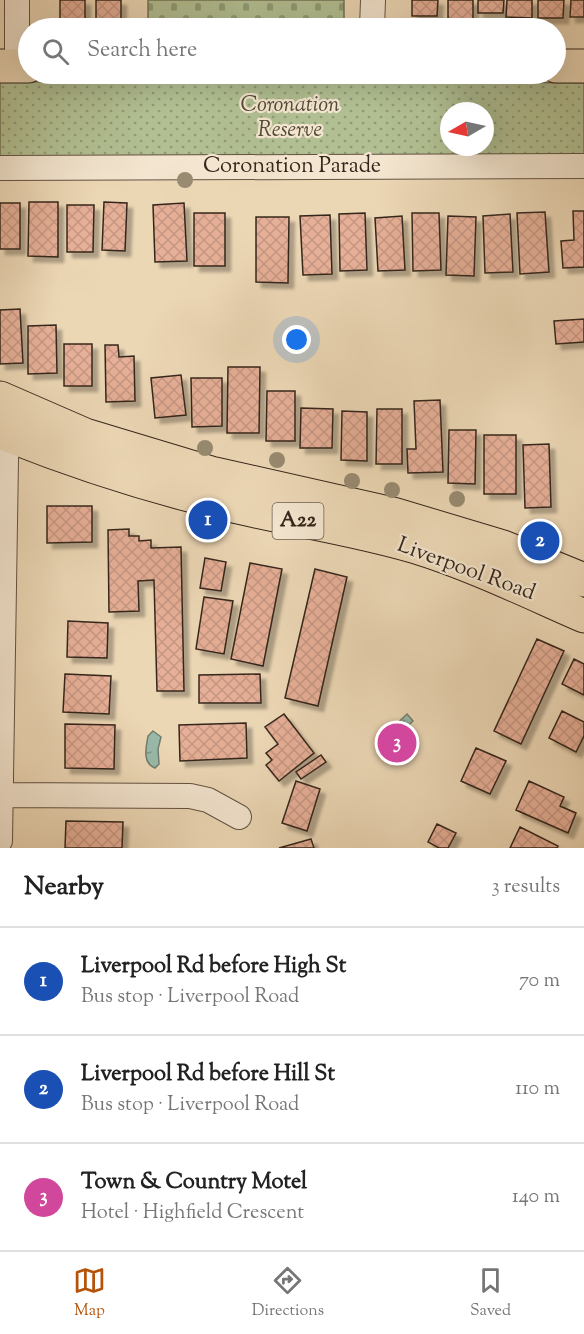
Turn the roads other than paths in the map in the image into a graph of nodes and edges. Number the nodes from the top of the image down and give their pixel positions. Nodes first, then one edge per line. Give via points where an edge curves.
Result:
1 (17, 0) edge
2 (373, 0) edge
3 (372, 18) edge
4 (15, 66) edge
5 (566, 66) edge
6 (584, 66) edge
7 (584, 166) edge
8 (0, 168) edge
9 (5, 417) edge
10 (584, 580) edge
11 (584, 616) edge
12 (1, 795) edge
13 (238, 816) dead end
14 (0, 841) edge

1 - 4 street
2 - 3 street
5 - 6 main road
7 - 8 street, Coronation Parade
9 - 10 main road, Liverpool Road / A22 via 85,435 211,473 404,518 503,547
9 - 11 main road, Liverpool Road / A22 via 107,472 232,506 415,547
9 - 12 street
12 - 13 street via 190,796 208,800
12 - 14 street

